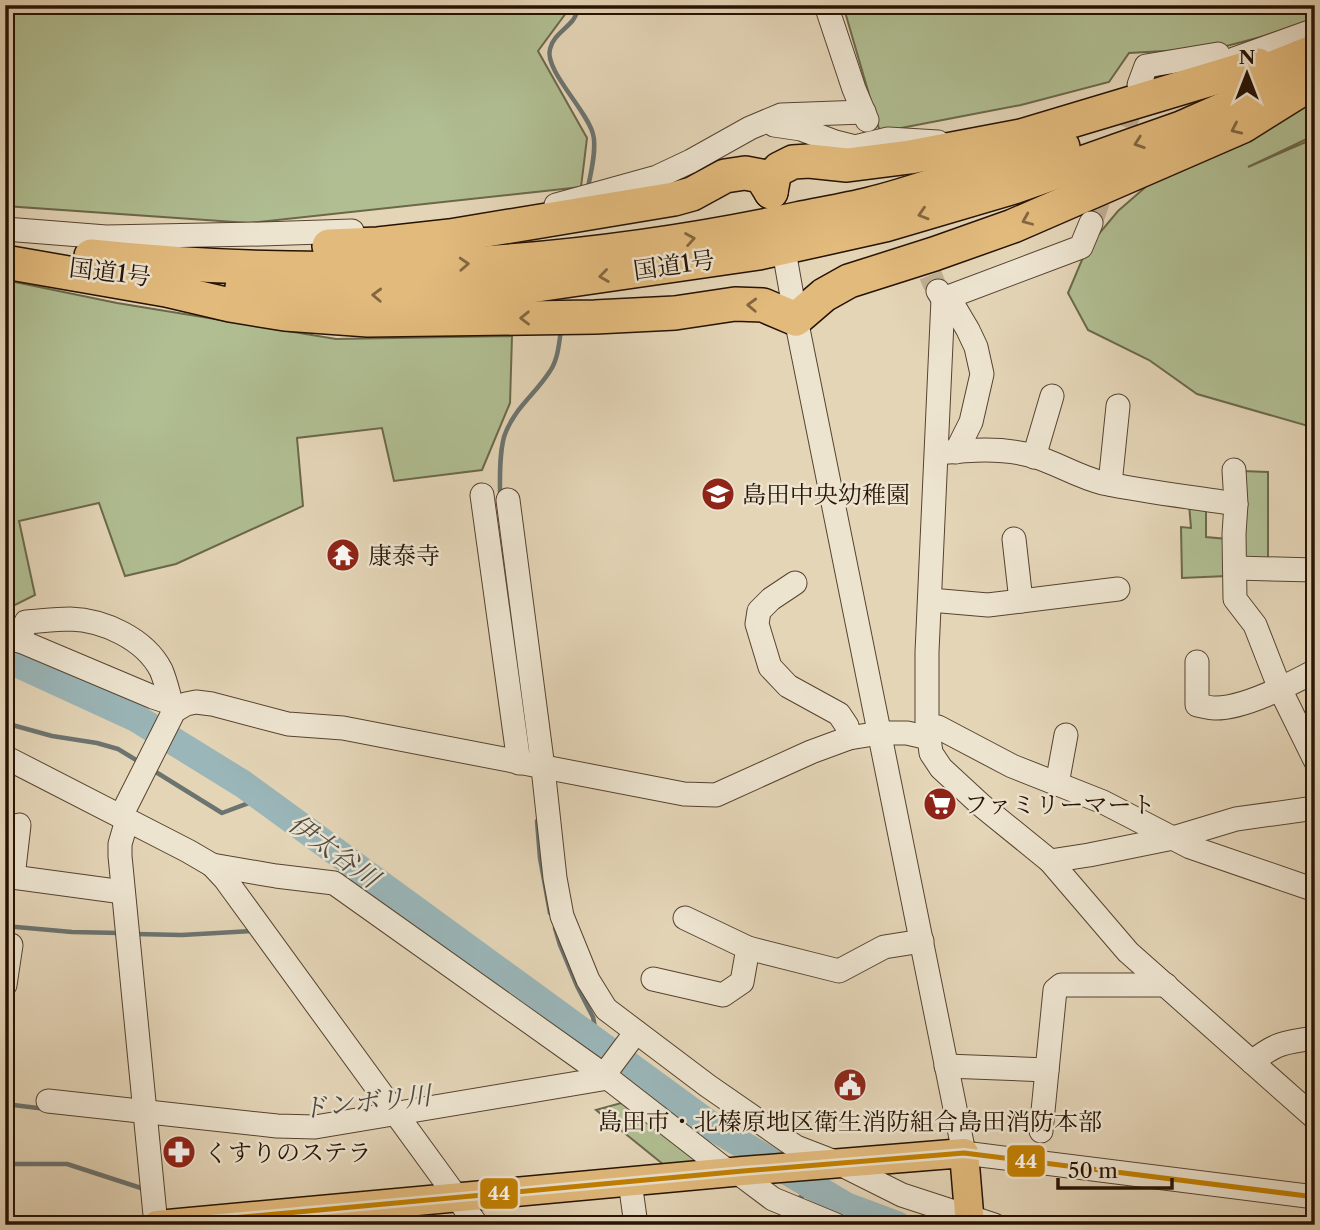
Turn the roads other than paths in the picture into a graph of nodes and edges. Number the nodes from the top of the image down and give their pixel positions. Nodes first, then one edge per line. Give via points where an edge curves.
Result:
1 (826, 5) edge
2 (1315, 30) edge
3 (1315, 49) edge
4 (1220, 64) junction
5 (1315, 69) edge
6 (1315, 81) edge
7 (1139, 85) tunnel mouth
8 (761, 123) junction
9 (1091, 223) tunnel mouth
10 (5, 229) edge
11 (5, 246) edge
12 (53, 253) junction
13 (5, 261) edge
14 (786, 262) dead end
15 (939, 293) junction
16 (796, 319) junction
17 (1052, 396) dead end
18 (1118, 406) dead end
19 (946, 452) junction
20 (1034, 457) junction
21 (1234, 470) dead end
22 (1110, 484) junction
23 (482, 495) dead end
24 (508, 500) dead end
25 (1236, 504) junction
26 (1014, 539) dead end
27 (1234, 568) junction
28 (1315, 570) edge
29 (795, 583) dead end
30 (1118, 589) dead end
31 (930, 600) junction
32 (1021, 601) junction
33 (12, 638) edge
34 (1197, 662) dead end
35 (1315, 671) edge
36 (1280, 689) junction
37 (173, 710) junction
38 (928, 732) junction
39 (880, 733) junction
40 (1066, 736) dead end
41 (849, 737) junction
42 (5, 757) edge
43 (1315, 760) edge
44 (519, 763) junction
45 (543, 768) junction
46 (1057, 784) junction
47 (1315, 808) edge
48 (124, 818) junction
49 (19, 825) dead end
50 (1173, 838) junction
51 (1049, 861) junction
52 (212, 865) junction
53 (9, 877) edge
54 (1315, 890) edge
55 (123, 892) junction
56 (685, 918) dead end
57 (922, 941) junction
58 (11, 945) dead end
59 (748, 948) junction
60 (653, 979) dead end
61 (5, 985) edge
62 (1166, 985) junction
63 (636, 1032) junction
64 (1315, 1038) edge
65 (1252, 1062) junction
66 (946, 1066) junction
67 (1046, 1070) junction
68 (606, 1077) junction
69 (48, 1101) dead end
70 (145, 1113) junction
71 (397, 1114) junction
72 (1315, 1118) edge
73 (1041, 1131) dead end
74 (964, 1153) junction
75 (840, 1164) junction
76 (737, 1172) junction
77 (630, 1182) junction
78 (1315, 1197) edge
79 (457, 1198) junction
80 (975, 1222) edge
81 (157, 1225) edge
82 (477, 1225) edge
83 (636, 1225) edge
84 (836, 1225) edge

1 - 8 street via 865,116 781,115
2 - 4 street
12 -> 3 highway, 国道1号 via 283,268 390,267 580,256 656,245 870,204 1044,153
3 - 12 highway via 1021,136 847,166 793,162 774,176 773,201 761,176 745,173 725,176 674,199 450,236 378,244
4 - 7 street via 1218,54 1146,66
4 - 8 street via 1052,117 935,143 888,139 855,147
5 -> 13 highway, 国道1号 via 1181,128 1014,187 885,225 759,253 639,271 530,286 393,295 270,290
6 -> 16 highway via 1244,126 1013,226 849,281
8 - 10 street via 657,177 554,205 426,225 106,237
9 - 15 street via 1082,247
11 - 12 highway, 国道1号
16 -> 13 highway via 763,305 735,304 595,317 368,320 285,314
14 - 16 street
15 - 19 street
15 - 19 street via 968,330 982,374 971,422
16 - 39 street
17 - 20 street
18 - 22 street
19 - 20 street via 981,449
19 - 31 street
20 - 22 street
21 - 25 street
22 - 25 street
23 - 44 street
24 - 45 street
25 - 27 street
26 - 32 street
27 - 28 street
27 - 36 street via 1235,599 1255,625
29 - 41 street via 759,611 757,624 771,667 788,685 839,714
30 - 32 street
31 - 32 street via 988,605
31 - 38 street
33 - 37 street via 153,697
33 - 37 street via 26,622 71,619 127,636 146,649 160,668
34 - 36 street via 1197,705 1235,705
35 - 36 street
36 - 43 street
37 - 44 street via 196,702 212,704 288,724 343,728
37 - 48 street
38 - 39 street
38 - 46 street via 938,727
38 - 51 street via 931,753 941,768
39 - 41 street
39 - 57 street
40 - 46 street
41 - 45 street via 716,795 684,794
42 - 48 street
44 - 45 street
45 - 63 street via 562,916 589,983 606,1009
46 - 50 street
47 - 50 street via 1236,819
48 - 52 street
48 - 55 street via 120,844
49 - 53 street
50 - 51 street
50 - 54 street
51 - 62 street via 1128,951
52 - 68 street via 334,883
52 - 71 street
53 - 55 street
55 - 70 street
56 - 59 street
57 - 59 street via 884,947 839,971
57 - 66 street
58 - 61 street
59 - 60 street via 742,982 723,995
62 - 65 street
62 - 67 street via 1061,985 1055,990
63 - 68 street
63 - 75 street via 796,1147
64 - 65 street via 1269,1048
65 - 72 street
66 - 67 street
66 - 74 street
67 - 73 street
68 - 71 street
68 - 76 street
69 - 70 street
70 - 71 street via 315,1127
70 - 81 street
71 - 79 street
74 - 75 main road
74 - 78 street
74 - 80 main road
75 - 76 main road
75 - 80 street via 901,1195
76 - 77 main road
76 - 84 street via 772,1199
77 - 79 main road
77 - 83 street
79 - 81 main road
79 - 82 street

